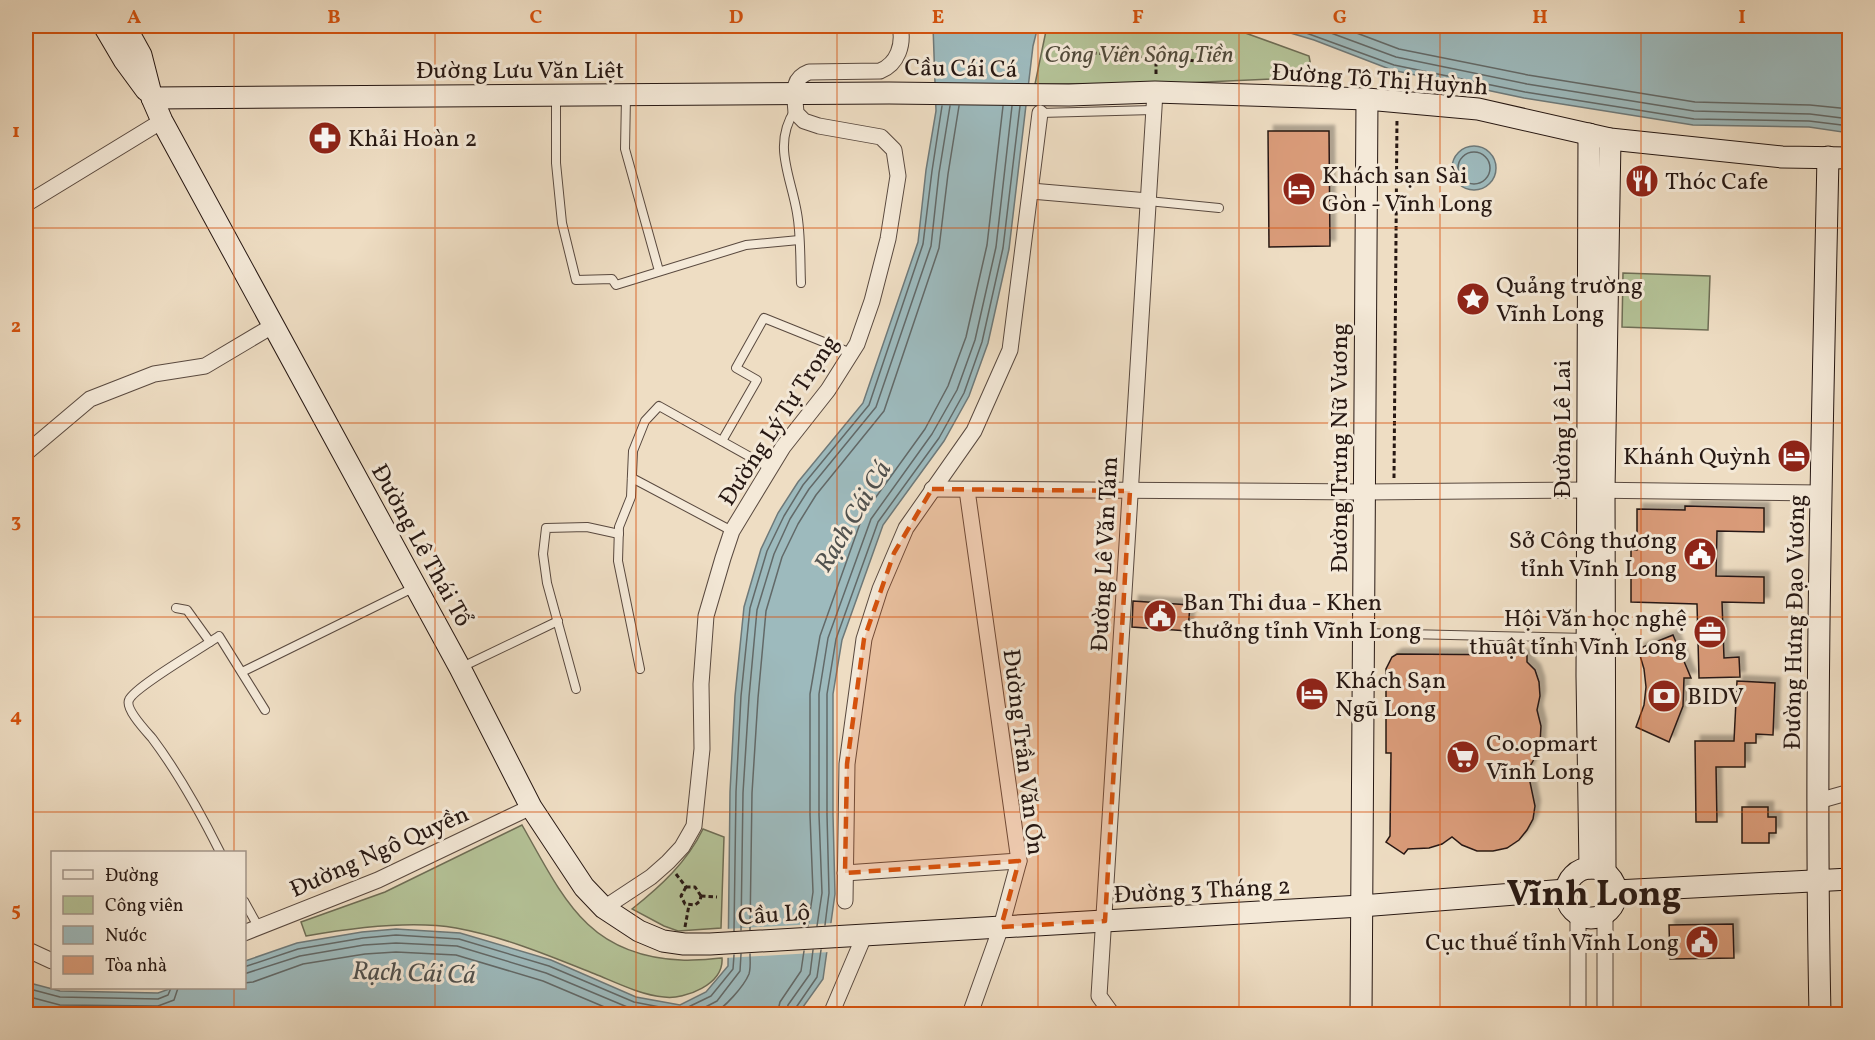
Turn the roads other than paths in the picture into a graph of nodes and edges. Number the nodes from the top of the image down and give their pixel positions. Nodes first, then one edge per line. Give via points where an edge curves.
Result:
1 (104, 26) edge
2 (125, 26) edge
3 (900, 26) edge
4 (889, 93) joint
5 (556, 95) junction
6 (626, 95) junction
7 (1069, 95) joint
8 (152, 98) junction
9 (1367, 99) junction
10 (1154, 101) junction
11 (796, 102) junction
12 (1040, 113) joint
13 (162, 121) junction
14 (1589, 134) junction
15 (1610, 139) junction
16 (1828, 158) junction
17 (1850, 158) edge
18 (1031, 191) junction
19 (1148, 201) junction
20 (26, 204) edge
21 (1219, 208) dead end
22 (799, 240) junction
23 (659, 271) junction
24 (801, 283) dead end
25 (274, 325) junction
26 (851, 353) junction
27 (722, 441) junction
28 (27, 449) edge
29 (770, 468) junction
30 (632, 478) junction
31 (932, 489) junction
32 (967, 490) junction
33 (1596, 490) junction
34 (1130, 491) junction
35 (1364, 492) junction
36 (1821, 493) junction
37 (732, 531) junction
38 (619, 534) junction
39 (414, 587) junction
40 (176, 608) dead end
41 (558, 621) junction
42 (1363, 633) junction
43 (1588, 638) junction
44 (210, 642) junction
45 (460, 668) junction
46 (640, 669) dead end
47 (242, 672) junction
48 (576, 689) dead end
49 (265, 710) dead end
50 (1850, 792) edge
51 (1818, 801) junction
52 (531, 807) junction
53 (219, 851) edge
54 (1019, 861) junction
55 (845, 873) junction
56 (1603, 877) junction
57 (1850, 879) edge
58 (1817, 881) junction
59 (1566, 890) junction
60 (845, 901) dead end
61 (1361, 906) junction
62 (604, 908) junction
63 (246, 910) edge
64 (1605, 913) junction
65 (1578, 914) junction
66 (1105, 921) junction
67 (1001, 927) junction
68 (251, 931) edge
69 (865, 934) junction
70 (841, 936) joint
71 (710, 944) joint
72 (26, 949) edge
73 (51, 961) edge
74 (831, 1014) edge
75 (970, 1014) edge
76 (1112, 1014) edge
77 (1361, 1014) edge
78 (1578, 1014) edge
79 (1605, 1014) edge
80 (1820, 1014) edge

1 - 8 main road, Đường Lê Thái Tổ
2 - 8 main road, Đường Lê Thái Tổ via 141,55
3 - 11 street via 898,54 888,68 809,72 796,81
4 - 7 main road, Cầu Cái Cá
4 - 11 main road, Đường Lưu Văn Liệt
5 - 6 main road, Đường Lưu Văn Liệt
5 - 8 main road, Đường Lưu Văn Liệt
5 - 23 lane via 556,163 562,223 576,280 612,279 616,285
6 - 11 main road, Đường Lưu Văn Liệt
6 - 23 lane via 625,149
7 - 10 main road, Đường Tô Thị Huỳnh
8 - 13 main road, Đường Lê Thái Tổ
9 - 10 main road, Đường Tô Thị Huỳnh
9 - 14 main road, Đường Tô Thị Huỳnh via 1478,109
9 - 35 main road, Đường Trưng Nữ Vương
10 - 12 lane
10 - 19 street, Đường Lê Văn Tám
11 - 22 lane via 783,139
11 - 26 street, Đường Lý Tự Trọng via 796,113 804,121 881,137 894,150 898,176 888,239 872,301
12 - 18 street
13 - 20 street
13 - 25 main road, Đường Lê Thái Tổ
14 - 15 main road, Đường Tô Thị Huỳnh
14 - 33 main road, Đường Lê Lai
15 - 16 main road, Đường Tô Thị Huỳnh
15 - 33 main road, Đường Lê Lai
16 - 17 main road, Đường Tô Thị Huỳnh
16 - 36 main road, Đường Hưng Đạo Vương
18 - 19 street
18 - 31 street via 1010,350 974,431
19 - 21 lane
19 - 34 street, Đường Lê Văn Tám
22 - 23 lane via 746,245
22 - 24 lane
25 - 28 street via 205,366 154,374 90,399
25 - 39 main road, Đường Lê Thái Tổ
26 - 27 lane via 764,318 736,368 757,380
26 - 29 street, Đường Lý Tự Trọng
27 - 29 lane
27 - 30 lane via 658,406 645,421 633,451
29 - 37 street, Đường Lý Tự Trọng
30 - 37 lane
30 - 38 lane via 631,497
31 - 32 street
31 - 55 street via 894,553 864,639 847,765
32 - 34 street
32 - 54 street, Đường Trần Văn Ơn
33 - 35 street
33 - 36 street
33 - 43 main road, Đường Lê Lai
33 - 56 main road, Đường Lê Lai
34 - 35 street
34 - 66 street, Đường Lê Văn Tám
35 - 42 main road, Đường Trưng Nữ Vương
36 - 51 main road, Đường Hưng Đạo Vương
37 - 62 street, Đường Lý Tự Trọng via 706,616 702,749 694,826 668,862
38 - 41 lane via 587,527 546,528 543,554
38 - 46 lane via 618,561
39 - 45 main road, Đường Lê Thái Tổ
39 - 47 lane
40 - 44 lane via 187,610
41 - 45 lane
41 - 48 lane
42 - 43 lane
42 - 61 main road, Đường Trưng Nữ Vương
43 - 56 main road, Đường Lê Lai
44 - 47 lane via 219,636
44 - 53 lane via 145,685 128,704 194,801
45 - 52 main road, Đường Lê Thái Tổ
47 - 49 lane
50 - 51 street
51 - 58 main road, Đường Hưng Đạo Vương
52 - 62 main road, Đường Lê Thái Tổ via 584,887
52 - 68 street, Đường Ngô Quyền via 378,880
54 - 55 street
54 - 67 street, Đường Trần Văn Ơn
55 - 60 street
56 - 58 main road
56 - 59 main road via 1579,871
56 - 64 main road via 1611,907
57 - 58 main road
58 - 80 main road, Đường Hưng Đạo Vương
59 - 61 main road, Đường 3 Tháng 2
59 - 65 main road via 1569,905
61 - 66 main road, Đường 3 Tháng 2
61 - 77 main road, Đường Trưng Nữ Vương
62 - 71 main road, Đường Lê Thái Tổ via 663,941
63 - 68 lane
64 - 65 main road via 1598,917
64 - 79 street
65 - 78 street
66 - 67 main road, Đường 3 Tháng 2
66 - 76 street, Đường Lê Văn Tám via 1099,996
67 - 69 main road, Đường 3 Tháng 2
67 - 75 street, Đường Trần Văn Ơn
69 - 70 main road, Đường 3 Tháng 2
69 - 74 street
70 - 71 main road, Cầu Lộ
72 - 73 street

